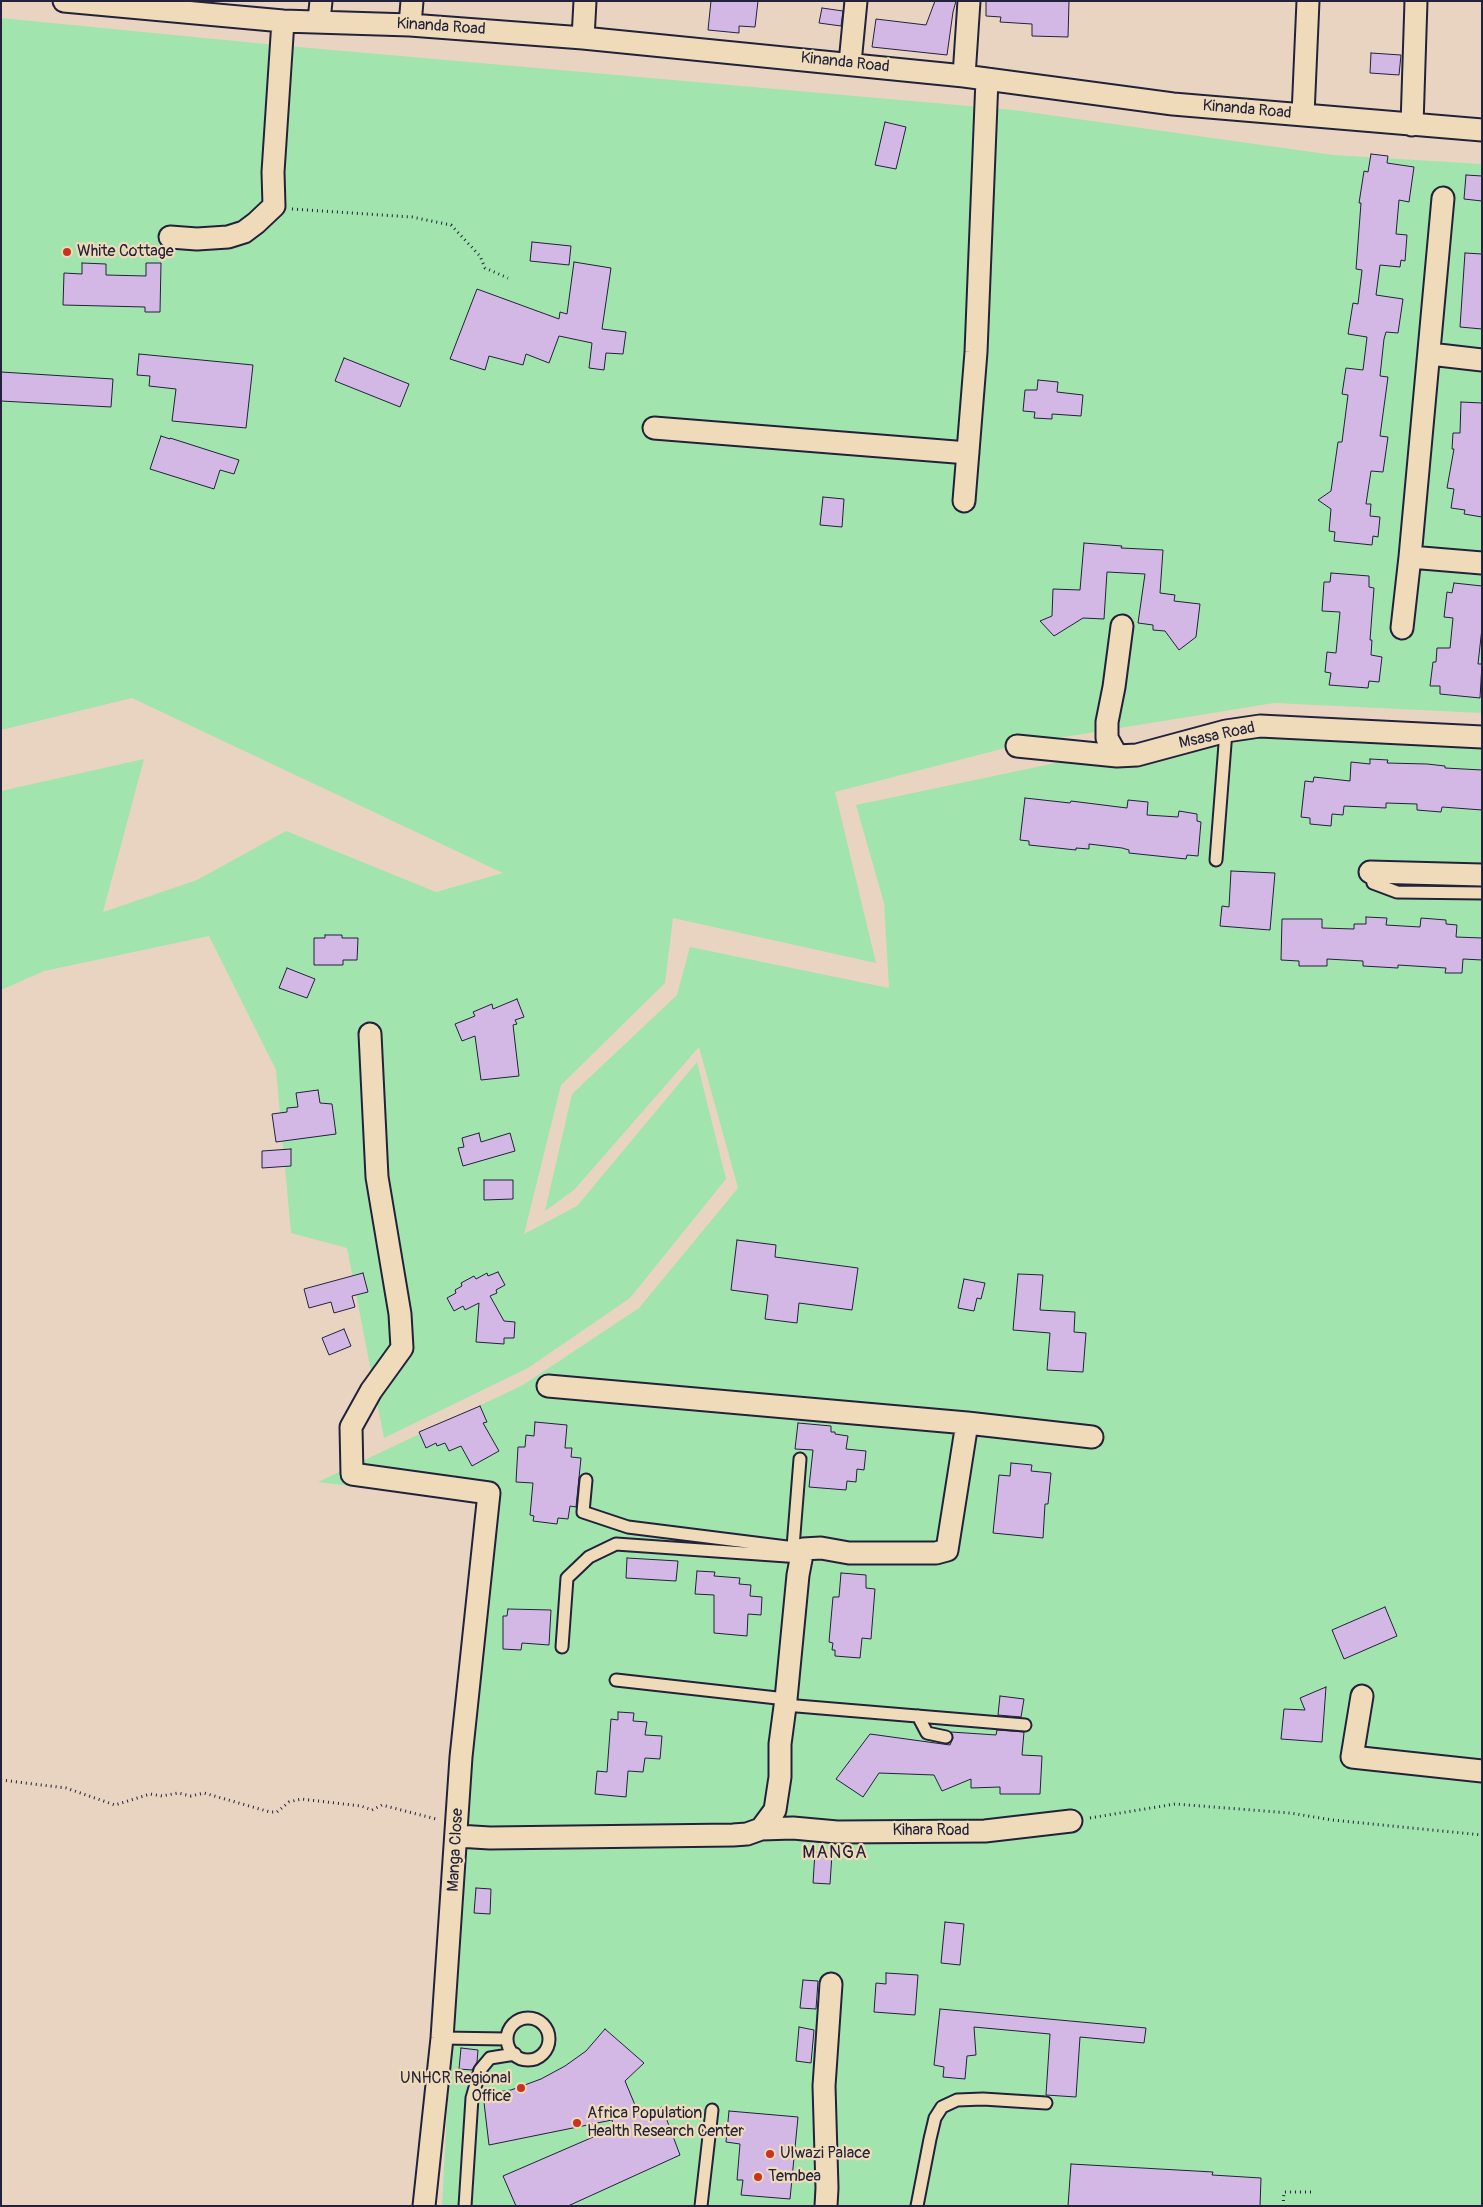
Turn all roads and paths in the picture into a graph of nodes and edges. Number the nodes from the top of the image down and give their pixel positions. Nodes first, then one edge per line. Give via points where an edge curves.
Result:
1 (64, 1) edge
2 (412, 1) edge
3 (585, 1) edge
4 (856, 1) edge
5 (969, 1) edge
6 (1308, 1) edge
7 (1416, 1) edge
8 (207, 8) edge
9 (320, 11) edge
10 (284, 21) junction
11 (410, 25) junction
12 (583, 38) junction
13 (850, 63) junction
14 (964, 76) junction
15 (987, 79) junction
16 (1303, 115) junction
17 (1412, 125) junction
18 (1482, 130) edge
19 (1443, 198) dead end
20 (274, 206) junction
21 (170, 237) dead end
22 (508, 278) dead end
23 (1430, 354) junction
24 (1482, 360) edge
25 (654, 428) dead end
26 (968, 453) junction
27 (964, 501) dead end
28 (1410, 557) junction
29 (1482, 563) edge
30 (1122, 626) dead end
31 (1402, 628) dead end
32 (1226, 731) junction
33 (1482, 737) edge
34 (1017, 746) dead end
35 (1117, 756) junction
36 (1216, 860) dead end
37 (1370, 872) joint
38 (1482, 875) edge
39 (1482, 893) edge
40 (370, 1034) dead end
41 (548, 1386) dead end
42 (967, 1423) junction
43 (1092, 1437) dead end
44 (800, 1459) dead end
45 (586, 1480) dead end
46 (799, 1551) junction
47 (562, 1647) dead end
48 (616, 1680) dead end
49 (1362, 1696) dead end
50 (786, 1702) junction
51 (918, 1716) junction
52 (1025, 1725) dead end
53 (946, 1737) dead end
54 (1482, 1771) edge
55 (1, 1780) edge
56 (1071, 1821) joint
57 (761, 1828) junction
58 (457, 1830) junction
59 (1482, 1835) edge
60 (831, 1984) dead end
61 (442, 2038) junction
62 (507, 2039) junction
63 (515, 2054) junction
64 (1046, 2103) dead end
65 (712, 2110) dead end
66 (1314, 2192) dead end
67 (424, 2206) edge
68 (466, 2206) edge
69 (701, 2206) edge
70 (826, 2206) edge
71 (918, 2206) edge
72 (1283, 2206) edge

1 - 8 street, Kinanda Road
2 - 11 street
3 - 12 street
4 - 13 street
5 - 14 street
6 - 16 street
7 - 17 street
8 - 10 street, Kinanda Road
9 - 10 street, Kinanda Road
9 - 11 street, Kinanda Road
10 - 20 street via 273,172
11 - 12 street, Kinanda Road
12 - 13 street, Kinanda Road
13 - 14 street, Kinanda Road
14 - 15 street, Kinanda Road
15 - 16 street, Kinanda Road via 1174,104
15 - 26 street via 976,352
16 - 17 street, Kinanda Road
17 - 18 street, Kinanda Road
19 - 23 street
20 - 21 street via 244,232 228,237
20 - 22 path via 412,217 451,225 480,256 485,268
23 - 24 street
23 - 28 street
25 - 26 street
26 - 27 street
28 - 29 street
28 - 31 street
30 - 35 street via 1107,722 1107,738
32 - 33 street, Msasa Road via 1283,726
32 - 35 street, Msasa Road via 1137,755
32 - 36 lane
34 - 35 street, Msasa Road
37 - 38 street
37 - 39 lane via 1373,883 1398,892
40 - 58 street, Manga Close via 376,1177 400,1314 402,1348 371,1391 351,1427 352,1474 489,1494 461,1758
41 - 42 street
42 - 43 street
42 - 46 street via 947,1550 936,1554 849,1553 821,1548
44 - 46 lane
45 - 46 lane via 583,1512 628,1526
46 - 47 lane via 616,1544 589,1557 567,1578
46 - 50 street
48 - 50 lane
49 - 54 street via 1352,1757
50 - 51 lane
50 - 57 street via 775,1810
51 - 52 lane
51 - 53 lane via 927,1733
55 - 58 path via 66,1788 115,1805 150,1794 178,1793 204,1794 270,1812 277,1812 289,1802 301,1799 372,1810 382,1805
56 - 57 street, Kihara Road via 985,1831 837,1832
56 - 59 path via 1175,1804 1290,1813
57 - 58 street, Kihara Road via 747,1834 490,1838
58 - 61 street, Manga Close
60 - 70 street via 824,2086
61 - 62 lane
61 - 67 street, Manga Close
62 - 63 lane
62 - 63 lane via 511,2026 524,2018 538,2020 547,2031 547,2045 538,2056 524,2059
63 - 68 lane via 490,2058 480,2070 472,2098
64 - 71 lane via 966,2099 942,2107 935,2118
65 - 69 lane
66 - 72 path via 1284,2192

